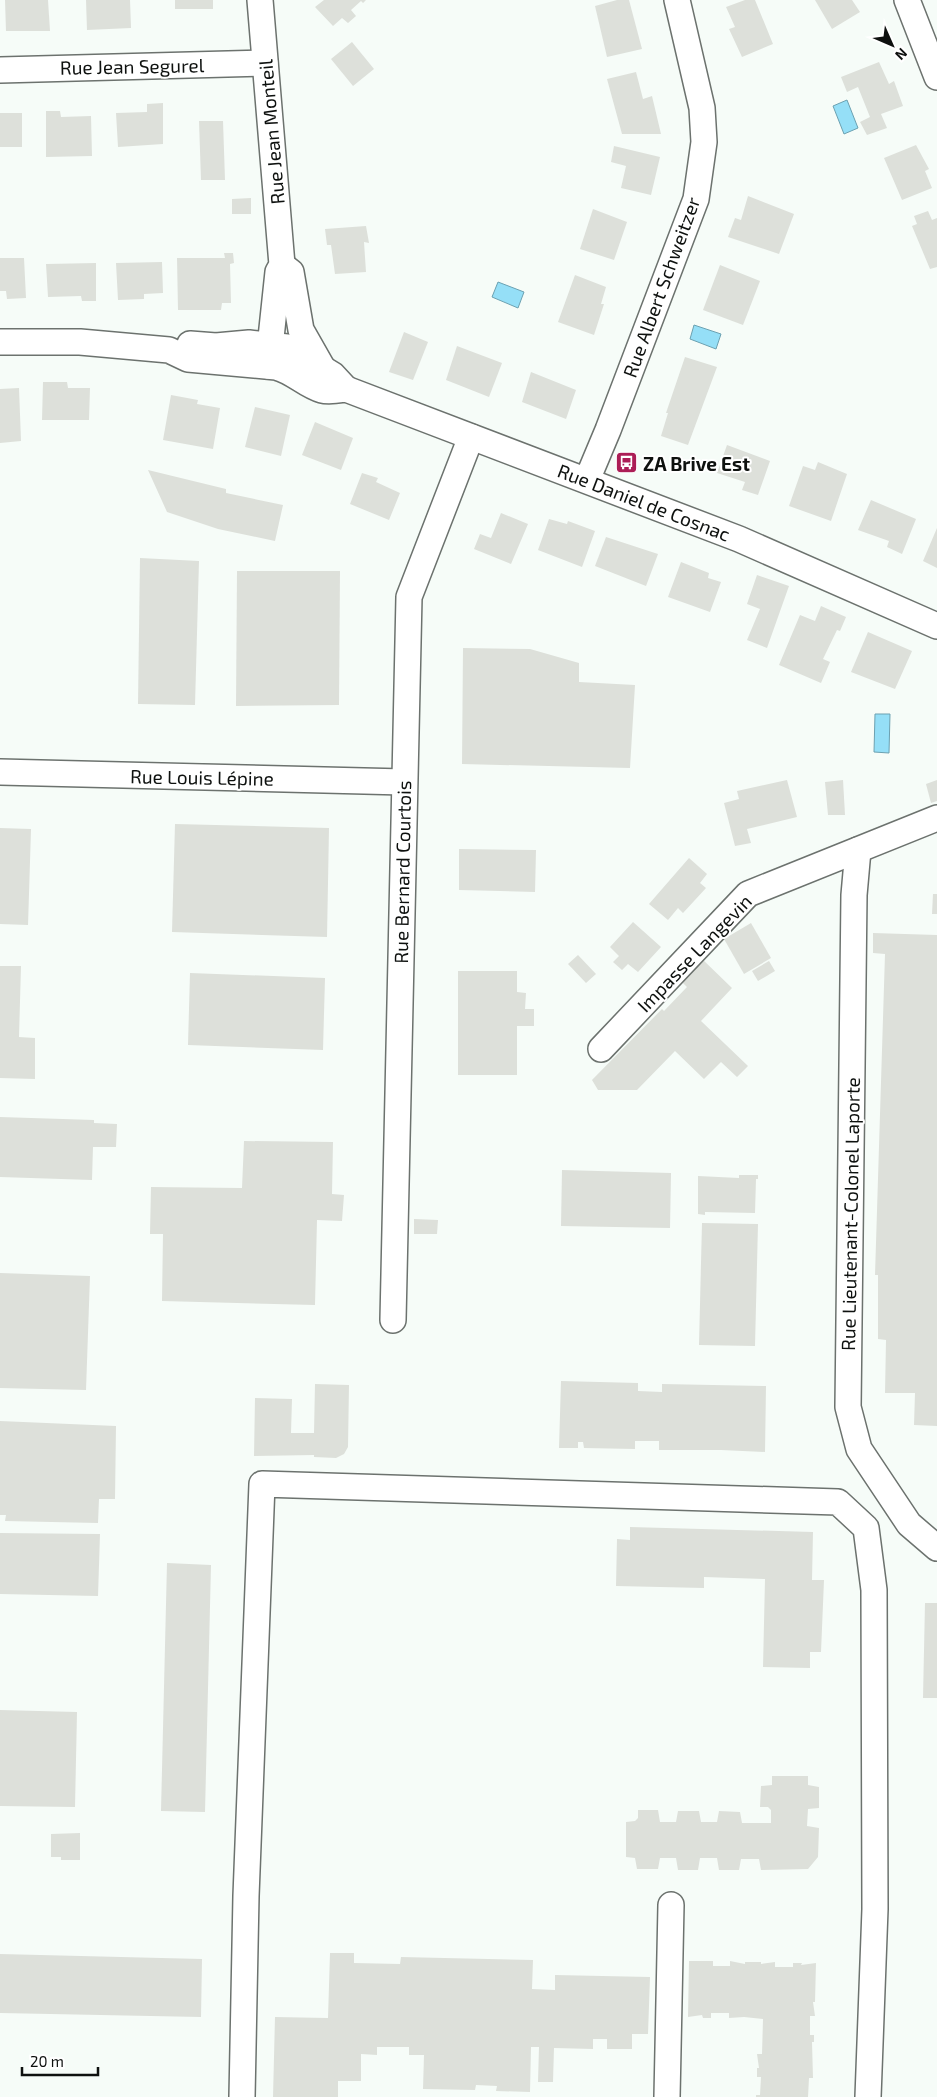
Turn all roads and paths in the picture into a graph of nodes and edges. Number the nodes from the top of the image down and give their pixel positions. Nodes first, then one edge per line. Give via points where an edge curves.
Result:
1 (260, 0) edge
2 (677, 0) edge
3 (907, 0) edge
4 (265, 63) junction
5 (0, 70) edge
6 (937, 77) edge
7 (282, 265) junction
8 (0, 342) edge
9 (269, 356) junction
10 (324, 370) junction
11 (346, 389) junction
12 (471, 437) junction
13 (587, 480) junction
14 (937, 626) edge
15 (0, 772) edge
16 (404, 782) junction
17 (937, 818) edge
18 (858, 850) junction
19 (600, 1049) dead end
20 (392, 1320) dead end
21 (937, 1548) edge
22 (671, 1905) dead end
23 (242, 2097) edge
24 (667, 2097) edge
25 (868, 2097) edge

1 - 4 street, Rue Jean Monteil
2 - 13 street, Rue Albert Schweitzer via 702,108 704,142 696,199
3 - 6 street
4 - 5 street, Rue Jean Segurel
4 - 7 street, Rue Jean Monteil
7 - 9 street, Rue Jean Monteil via 278,272
7 - 10 street, Rue Jean Monteil via 291,272 302,330
8 - 9 street, Rue Daniel de Cosnac via 80,342 169,350 188,343 216,346 249,343
9 - 10 street, Rue Daniel de Cosnac via 287,348
9 - 11 street, Rue Daniel de Cosnac via 302,381 324,391
10 - 11 street, Rue Daniel de Cosnac
11 - 12 street, Rue Daniel de Cosnac
12 - 13 street, Rue Daniel de Cosnac
12 - 16 street, Rue Bernard Courtois via 408,597
13 - 14 street, Rue Daniel de Cosnac via 739,539
15 - 16 street, Rue Louis Lépine
16 - 20 street, Rue Bernard Courtois
17 - 18 street, Impasse Langevin
18 - 19 street, Impasse Langevin via 748,894
18 - 21 street, Rue Lieutenant-Colonel Laporte via 854,895 848,1407 858,1449 909,1524
22 - 24 street
23 - 25 street via 262,1484 838,1502 866,1528 874,1590 875,1899

